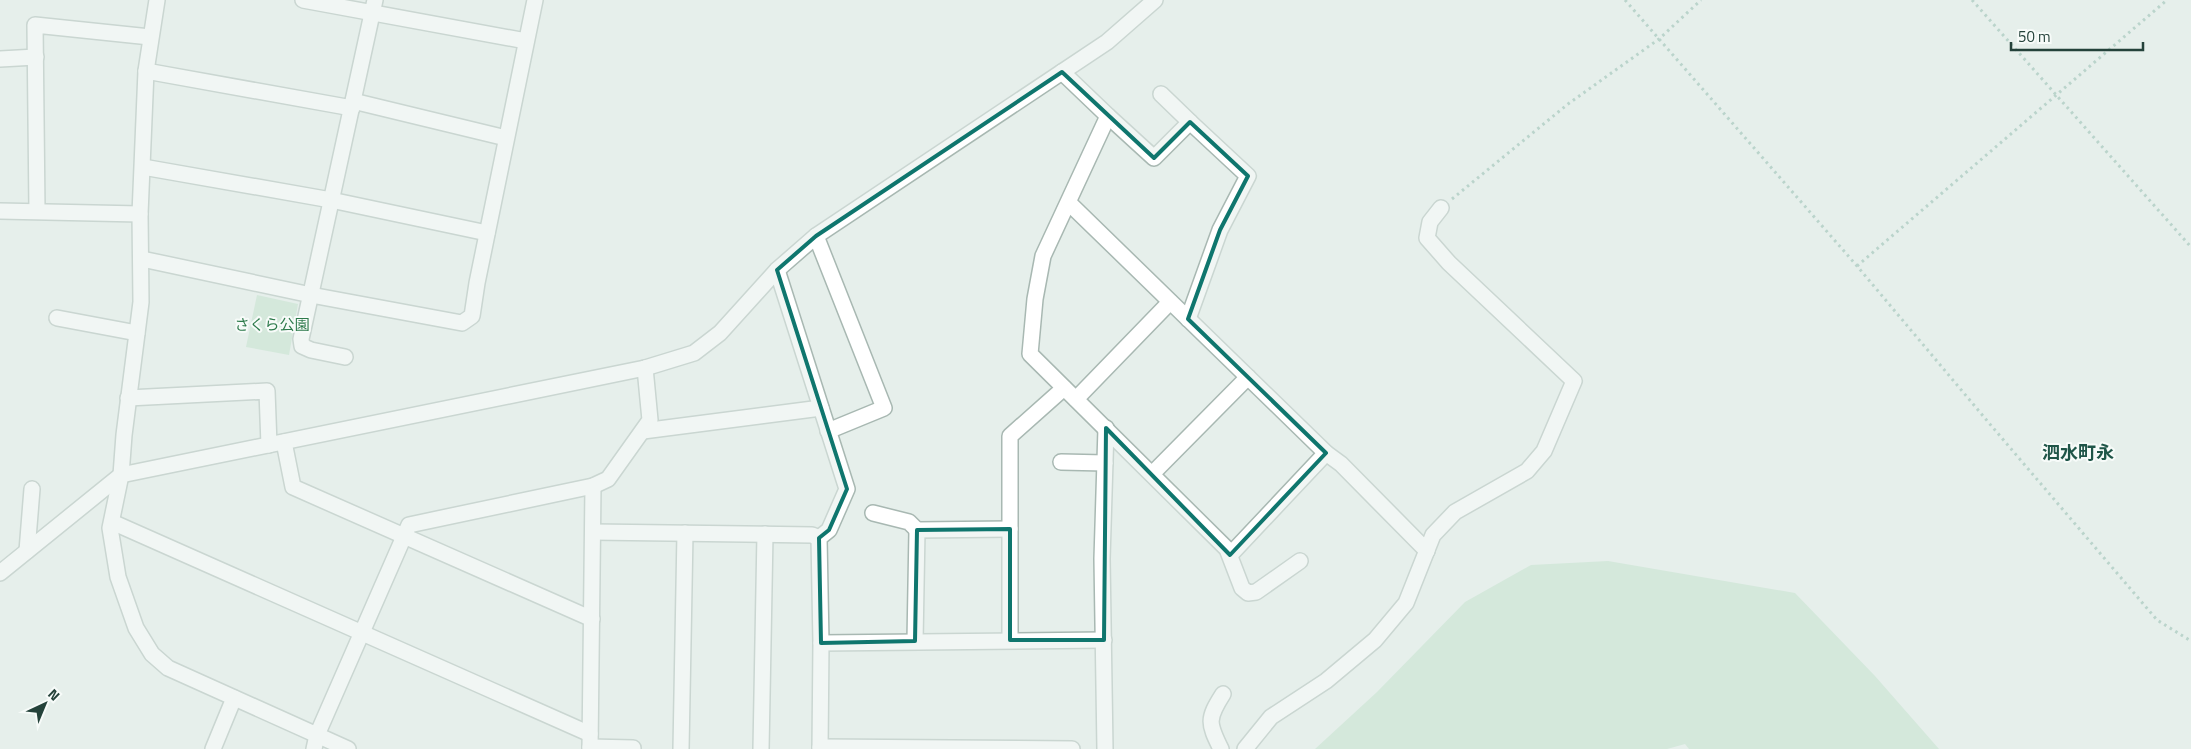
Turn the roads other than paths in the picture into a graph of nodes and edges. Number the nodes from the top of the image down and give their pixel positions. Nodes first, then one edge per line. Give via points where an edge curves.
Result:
1 (157, 0) edge
2 (303, 0) edge
3 (535, 0) edge
4 (1155, 0) edge
5 (374, 6) edge
6 (150, 37) junction
7 (526, 41) junction
8 (36, 57) junction
9 (0, 60) edge
10 (146, 72) junction
11 (1062, 72) junction
12 (1161, 94) dead end
13 (352, 105) junction
14 (1108, 116) junction
15 (1190, 122) junction
16 (506, 138) junction
17 (143, 167) junction
18 (331, 200) junction
19 (1069, 203) junction
20 (1441, 208) road end
21 (0, 211) edge
22 (37, 212) junction
23 (140, 214) junction
24 (487, 233) junction
25 (816, 236) junction
26 (142, 259) junction
27 (777, 270) junction
28 (311, 295) junction
29 (1170, 302) junction
30 (57, 318) dead end
31 (1188, 319) junction
32 (137, 333) junction
33 (345, 357) dead end
34 (645, 368) junction
35 (1248, 378) junction
36 (1064, 388) junction
37 (128, 398) junction
38 (1076, 399) junction
39 (821, 408) junction
40 (1106, 428) junction
41 (643, 431) junction
42 (828, 431) junction
43 (277, 444) junction
44 (1326, 454) junction
45 (1061, 462) dead end
46 (1105, 463) junction
47 (1152, 474) junction
48 (121, 475) junction
49 (593, 486) junction
50 (32, 489) dead end
51 (873, 514) dead end
52 (112, 522) junction
53 (1010, 529) junction
54 (917, 530) junction
55 (593, 532) junction
56 (684, 533) junction
57 (765, 534) junction
58 (404, 536) junction
59 (819, 538) junction
60 (27, 550) junction
61 (1427, 551) junction
62 (1230, 555) junction
63 (1300, 561) dead end
64 (0, 573) edge
65 (592, 619) junction
66 (363, 633) junction
67 (1010, 640) junction
68 (1104, 640) junction
69 (915, 641) junction
70 (821, 643) junction
71 (1223, 694) dead end
72 (234, 698) junction
73 (316, 742) edge
74 (590, 744) edge
75 (633, 748) edge
76 (820, 748) edge
77 (213, 749) edge
78 (348, 749) edge
79 (681, 749) edge
80 (761, 749) edge
81 (1072, 749) edge
82 (1105, 749) edge
83 (1221, 749) edge
84 (1245, 749) edge

1 - 6 street
2 - 5 street
3 - 7 street
4 - 11 street via 1107,42
5 - 7 street
5 - 13 street
6 - 8 street via 35,25
6 - 10 street
7 - 16 street
8 - 9 street
8 - 22 street
10 - 13 street
10 - 17 street
11 - 14 street
11 - 25 street
12 - 15 street
13 - 16 street
13 - 18 street
14 - 15 street via 1154,158
14 - 19 street
15 - 31 street via 1248,176 1220,230
16 - 24 street
17 - 18 street
17 - 23 street
18 - 24 street
18 - 28 street
19 - 29 street
19 - 36 street via 1043,256 1030,354
20 - 61 street via 1430,222 1427,238 1449,263 1574,381 1544,450 1527,471 1455,512 1433,535
21 - 22 street
22 - 23 street
23 - 26 street
24 - 28 street via 472,316 462,323
25 - 27 street
25 - 42 street via 884,408
26 - 28 street
26 - 32 street
27 - 34 street via 720,333 694,353
27 - 39 street
28 - 33 street via 302,346
29 - 31 street
29 - 38 street
30 - 32 street
31 - 35 street
32 - 37 street
34 - 41 street via 650,420
34 - 43 street
35 - 44 street
35 - 47 street
36 - 38 street
36 - 53 street via 1010,436
37 - 43 street via 267,391
37 - 48 street
38 - 40 street
39 - 41 street
39 - 42 street
40 - 46 street
40 - 47 street
41 - 49 street via 608,480
42 - 59 street via 847,489 829,530
43 - 48 street
43 - 58 street via 293,487
44 - 61 street via 1341,464
44 - 62 street
45 - 46 street
46 - 68 street
47 - 62 street
48 - 52 street
48 - 60 street
49 - 55 street
49 - 58 street via 408,525
50 - 60 street
51 - 54 street via 909,522
52 - 66 street
52 - 72 street via 110,528 118,577 136,628 152,654 168,668
53 - 54 street
53 - 67 street
54 - 69 street
55 - 56 street
55 - 65 street
56 - 57 street
56 - 79 street
57 - 59 street
57 - 80 street
58 - 65 street
58 - 66 street
59 - 70 street
60 - 64 street
61 - 84 street via 1406,603 1375,640 1326,681 1270,717
62 - 63 street via 1242,588 1248,593 1256,592
65 - 74 street
66 - 73 street
66 - 74 street
67 - 68 street
67 - 69 street
68 - 82 street
69 - 70 street
70 - 76 street
71 - 83 street via 1211,714 1212,731
72 - 73 street
72 - 77 street
73 - 78 street
74 - 75 street
76 - 81 street

